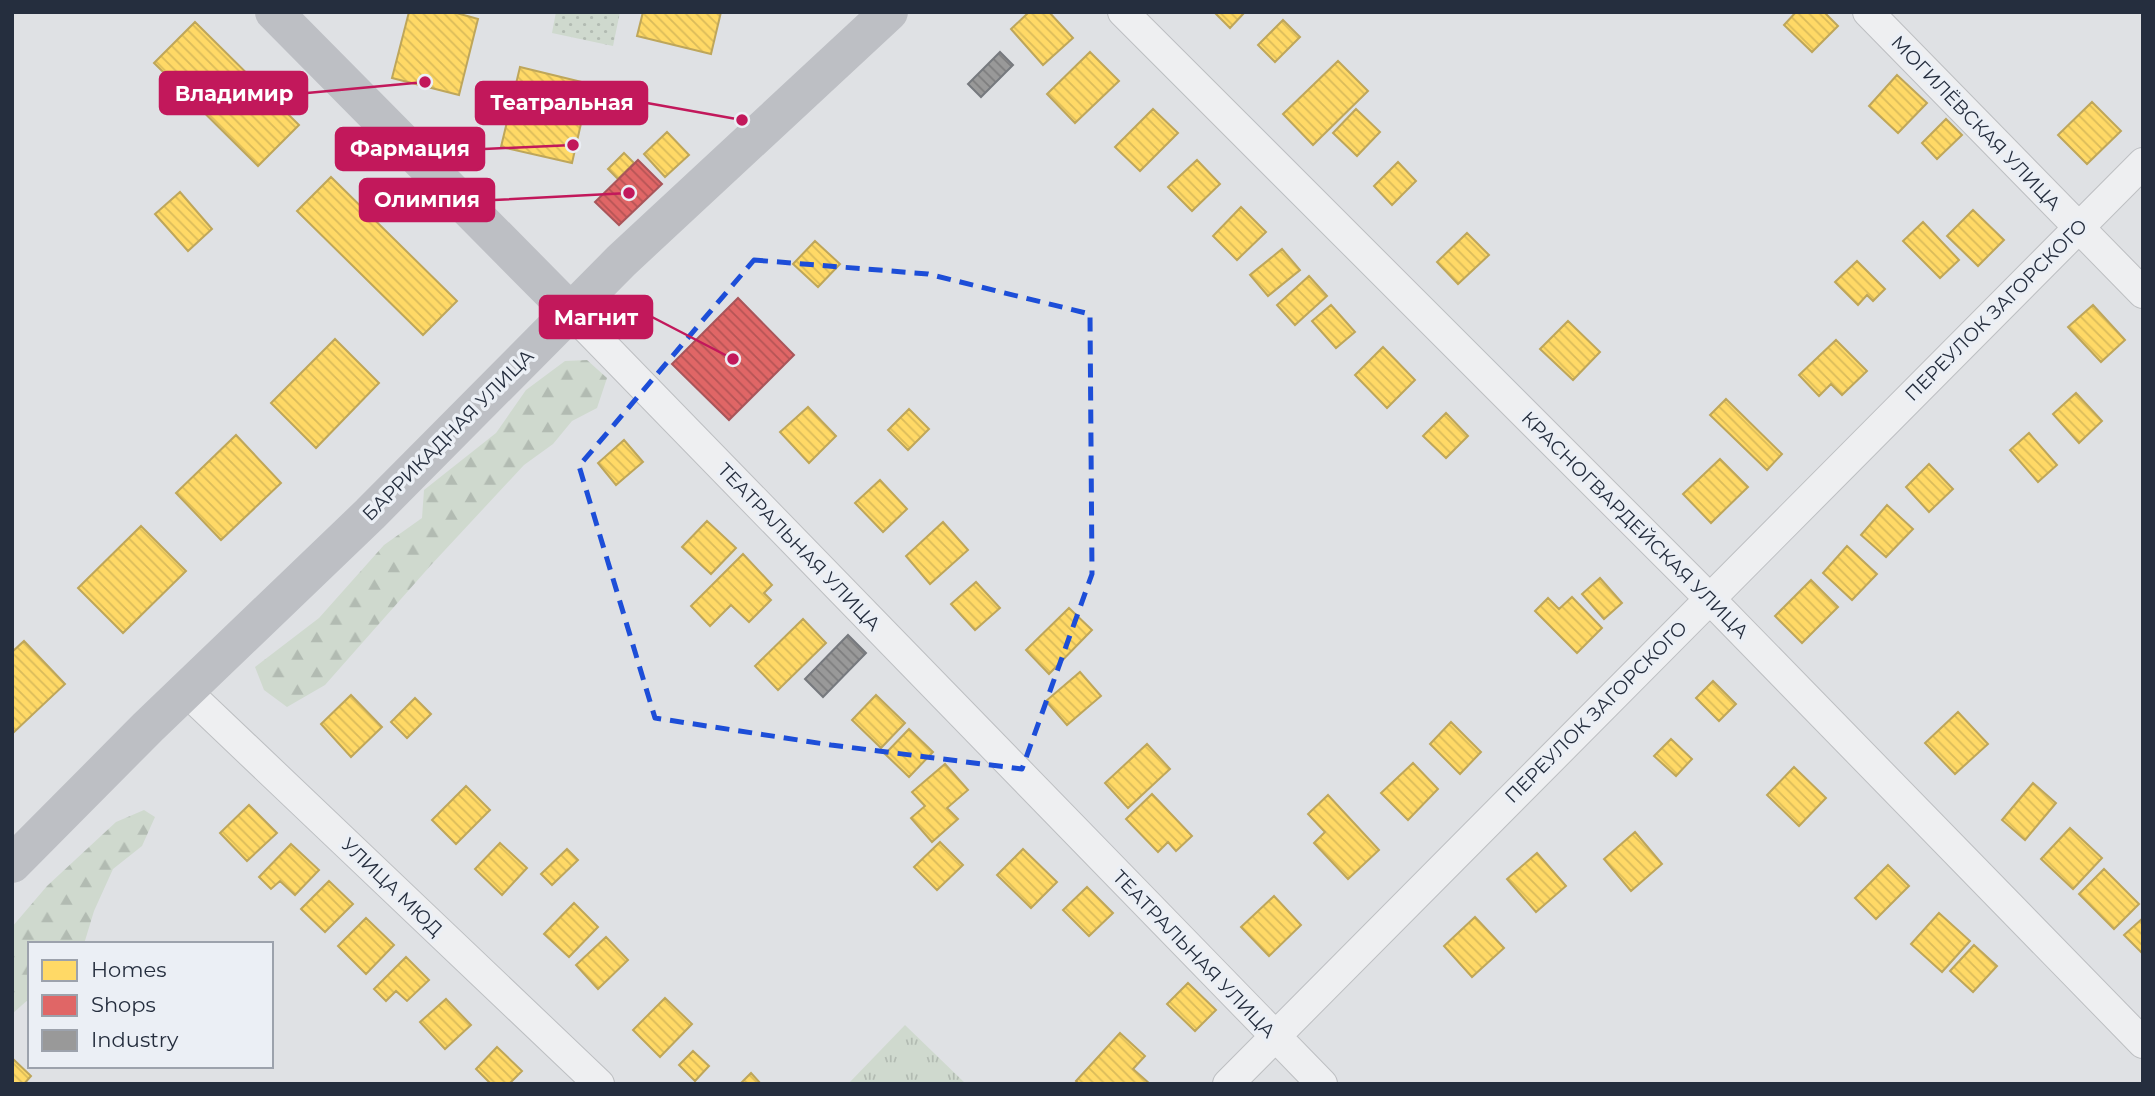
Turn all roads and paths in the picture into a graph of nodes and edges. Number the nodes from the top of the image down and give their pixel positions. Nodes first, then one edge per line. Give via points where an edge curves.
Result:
1 (274, 12) edge
2 (889, 12) edge
3 (1123, 12) edge
4 (1868, 12) edge
5 (2143, 163) edge
6 (2078, 228) junction
7 (2143, 293) edge
8 (570, 311) junction
9 (1709, 598) junction
10 (186, 691) junction
11 (12, 864) edge
12 (1274, 1037) junction
13 (2143, 1043) edge
14 (599, 1084) edge
15 (1228, 1084) edge
16 (1322, 1084) edge

1 - 8 main road, ТЕАТРАЛЬНАЯ УЛИЦА
2 - 8 main road, БАРРИКАДНАЯ УЛИЦА
3 - 9 street, КРАСНОГВАРДЕЙСКАЯ УЛИЦА
4 - 6 street, МОГИЛЁВСКАЯ УЛИЦА
5 - 6 street, ПЕРЕУЛОК ЗАГОРСКОГО
6 - 7 street, МОГИЛЁВСКАЯ УЛИЦА
6 - 9 street, ПЕРЕУЛОК ЗАГОРСКОГО
8 - 10 main road, БАРРИКАДНАЯ УЛИЦА via 370,514
8 - 12 street, ТЕАТРАЛЬНАЯ УЛИЦА
9 - 12 street, ПЕРЕУЛОК ЗАГОРСКОГО
9 - 13 street, КРАСНОГВАРДЕЙСКАЯ УЛИЦА
10 - 11 main road, БАРРИКАДНАЯ УЛИЦА
10 - 14 street, УЛИЦА МЮД
12 - 15 street, ПЕРЕУЛОК ЗАГОРСКОГО
12 - 16 street, ТЕАТРАЛЬНАЯ УЛИЦА

